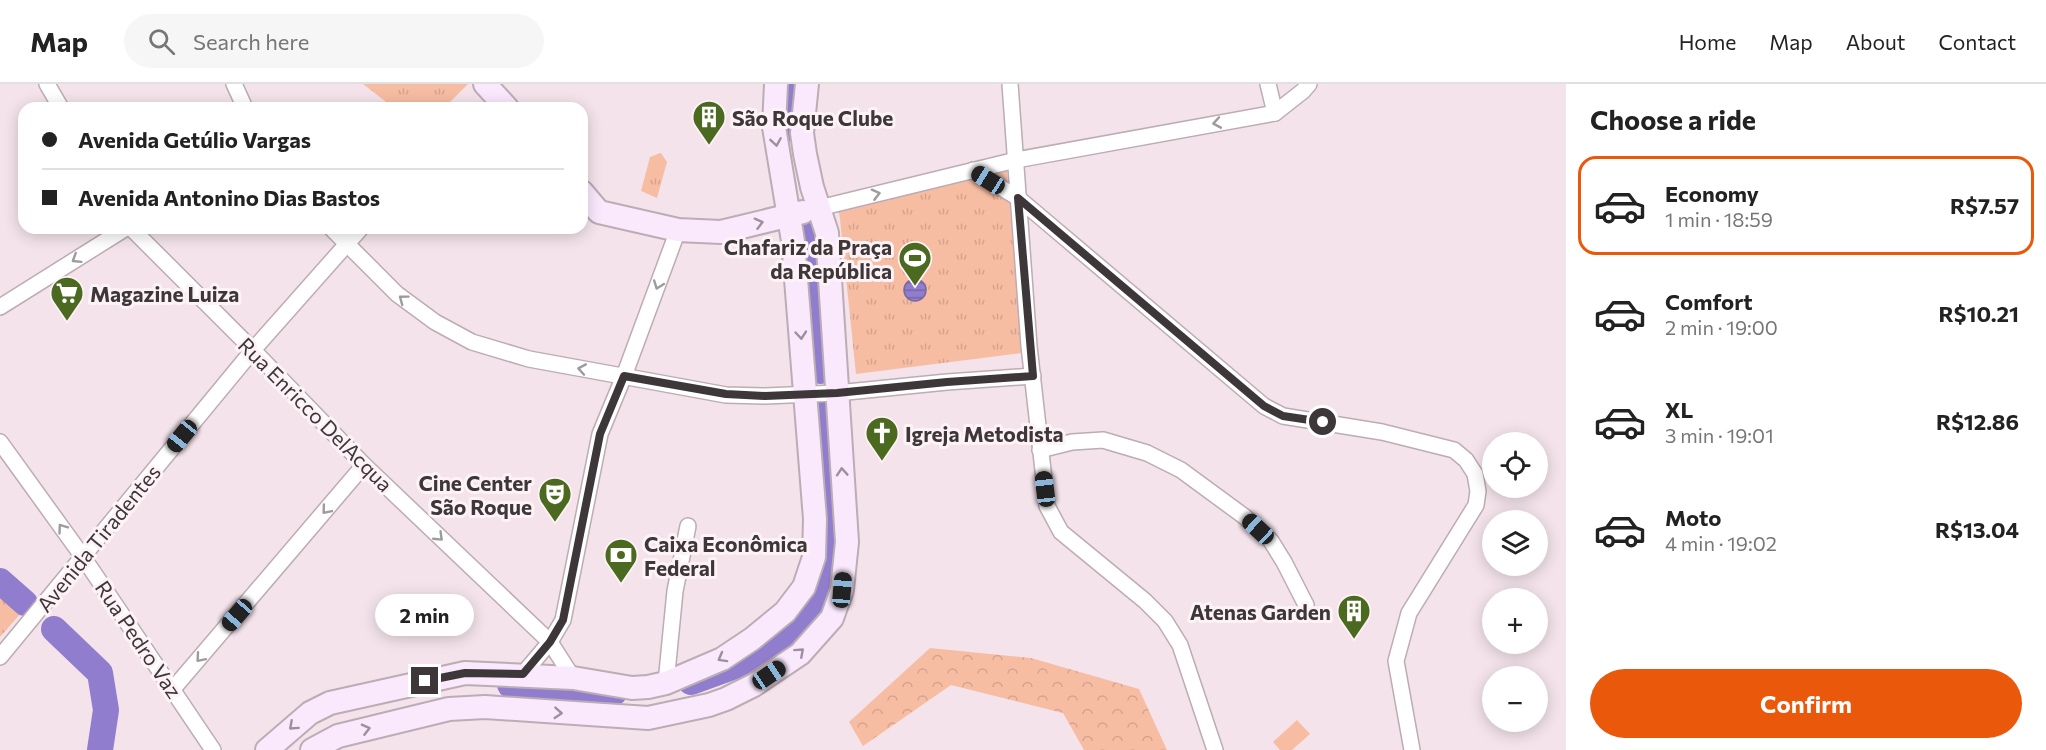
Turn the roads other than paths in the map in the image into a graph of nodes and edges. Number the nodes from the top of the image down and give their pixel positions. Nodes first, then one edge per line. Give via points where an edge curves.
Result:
1 (47, 84) edge
2 (234, 84) edge
3 (485, 84) edge
4 (776, 84) edge
5 (807, 84) edge
6 (1010, 84) edge
7 (1268, 84) edge
8 (1309, 84) edge
9 (58, 102) edge
10 (242, 102) edge
11 (502, 102) edge
12 (1275, 112) junction
13 (1016, 160) junction
14 (973, 170) junction
15 (1018, 198) junction
16 (819, 208) junction
17 (591, 210) edge
18 (788, 215) junction
19 (678, 230) junction
20 (116, 234) edge
21 (137, 234) edge
22 (336, 234) edge
23 (356, 234) edge
24 (346, 245) junction
25 (0, 307) edge
26 (253, 350) junction
27 (624, 376) junction
28 (1033, 376) junction
29 (837, 393) junction
30 (806, 395) junction
31 (0, 442) edge
32 (1040, 450) junction
33 (364, 465) junction
34 (688, 526) dead end
35 (83, 557) junction
36 (1306, 605) dead end
37 (550, 642) junction
38 (0, 657) edge
39 (523, 674) junction
40 (573, 678) junction
41 (666, 683) junction
42 (173, 689) junction
43 (1410, 748) edge
44 (213, 750) edge
45 (267, 750) edge
46 (312, 750) edge
47 (1215, 750) edge

1 - 9 street
2 - 10 street
3 - 11 main road
4 -> 18 main road via 774,127
5 - 16 main road via 802,133
6 - 13 street
7 - 12 street
8 - 12 street
12 -> 13 street
13 - 14 street
13 - 15 street
14 - 15 street
16 -> 14 street
15 - 28 street
15 - 43 street via 1264,406 1283,416 1382,432 1454,450 1466,460 1475,474 1476,505 1409,613 1396,662
16 - 18 main road
16 - 29 main road via 827,233
17 - 19 main road
19 -> 18 main road via 721,232
18 -> 30 main road
19 -> 27 street
20 -> 25 street
21 - 26 street, Rua Enricco DelAcqua
22 - 24 street
23 - 24 street, Avenida Tiradentes
24 - 26 street, Avenida Tiradentes
27 -> 24 street via 529,359 472,342 435,322 397,294
26 - 33 street, Rua Enricco DelAcqua
26 - 35 street, Avenida Tiradentes
27 - 30 street via 726,394
27 - 37 street via 600,434 569,597 563,620
28 - 29 street
28 - 32 street
29 - 30 street
46 -> 29 main road via 338,736 449,709 485,707 648,718 726,699 800,654 832,618 842,590 847,542
30 -> 41 main road via 815,519 814,557 804,587 785,612 752,639 722,659
35 -> 31 street, Rua Pedro Vaz
32 - 36 street via 1103,440 1147,453 1181,470 1245,517 1270,541
32 - 47 street via 1051,516 1061,532 1165,621 1180,645
33 -> 37 street, Rua Enricco DelAcqua
33 -> 42 street
34 - 41 street via 675,591
35 - 38 street, Avenida Tiradentes
35 - 42 street, Rua Pedro Vaz
37 - 39 street
37 - 40 street, Rua Enricco DelAcqua
39 - 40 main road
39 -> 45 main road via 465,673 330,703 303,718
40 - 41 main road via 632,688
42 - 44 street, Rua Pedro Vaz

